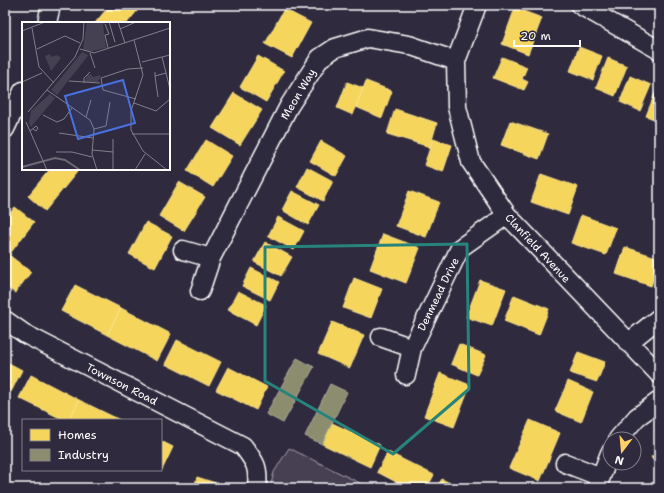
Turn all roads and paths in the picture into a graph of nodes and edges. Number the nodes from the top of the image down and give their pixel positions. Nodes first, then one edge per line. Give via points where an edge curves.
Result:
1 (51, 5) edge
2 (477, 5) edge
3 (580, 5) edge
4 (47, 22) edge
5 (659, 50) edge
6 (456, 61) junction
7 (22, 93) edge
8 (5, 129) edge
9 (507, 216) junction
10 (183, 250) dead end
11 (211, 258) junction
12 (200, 291) dead end
13 (659, 318) edge
14 (5, 320) edge
15 (381, 337) dead end
16 (628, 344) junction
17 (412, 348) junction
18 (659, 374) edge
19 (406, 375) dead end
20 (659, 401) edge
21 (625, 431) edge
22 (565, 463) dead end
23 (603, 471) edge
24 (598, 483) edge
25 (257, 488) edge

1 - 4 street
2 - 6 street, Clanfield Avenue
3 - 5 street
6 - 9 street, Clanfield Avenue via 457,107 471,162
6 - 11 street, Meon Way via 410,45 368,38 335,48 320,58 289,106
7 - 8 street
9 - 16 street, Clanfield Avenue
9 - 17 street, Denmead Drive via 460,248
10 - 11 street
11 - 12 street, Meon Way
13 - 16 street
14 - 25 street, Townson Road via 25,334 242,446 256,464
15 - 17 street
16 - 18 street, Clanfield Avenue
17 - 19 street, Denmead Drive
20 - 21 street via 637,417
22 - 24 street
23 - 24 street

